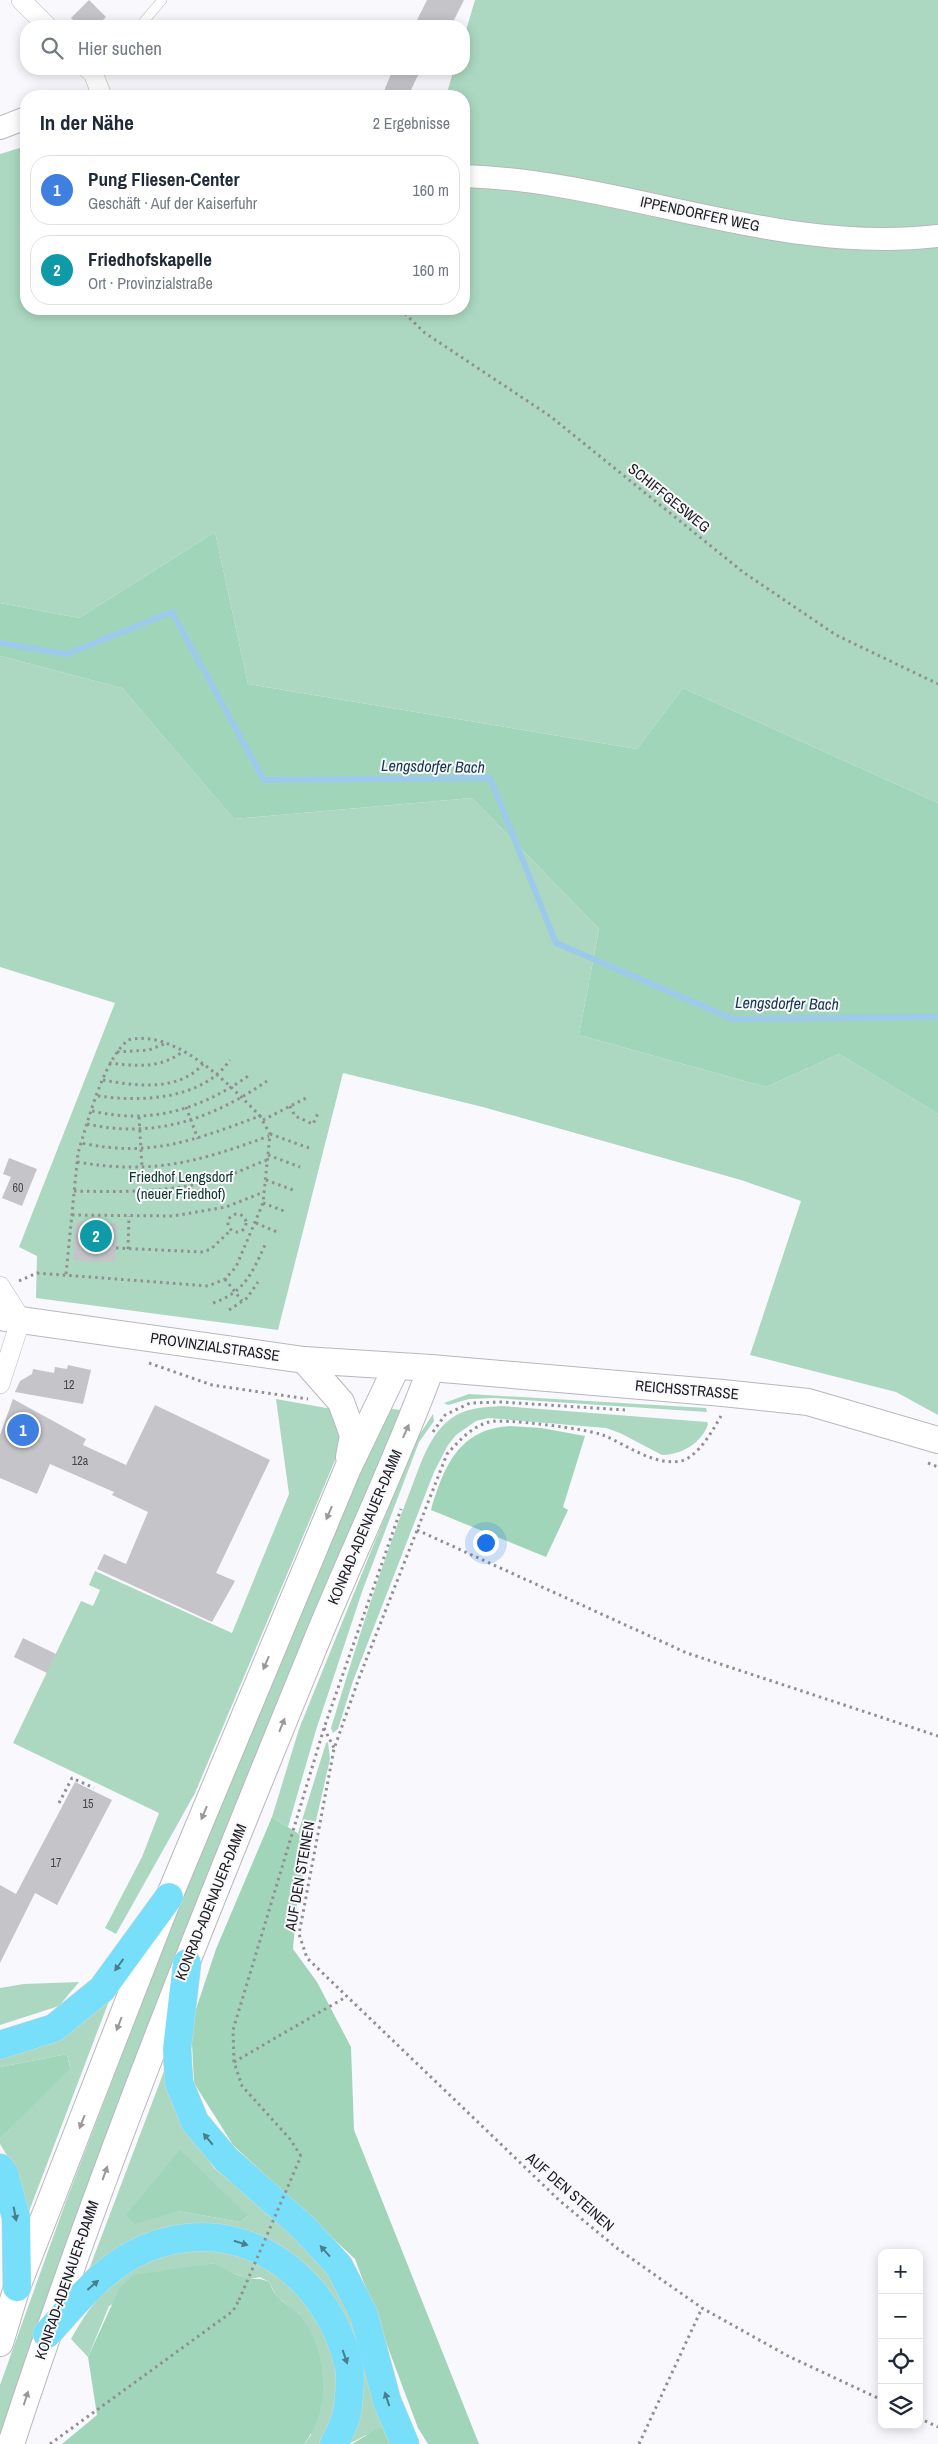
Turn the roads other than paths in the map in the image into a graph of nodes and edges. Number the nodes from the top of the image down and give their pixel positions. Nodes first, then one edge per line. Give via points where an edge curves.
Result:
1 (21, 0) edge
2 (162, 0) edge
3 (41, 20) edge
4 (145, 20) edge
5 (95, 75) edge
6 (100, 90) edge
7 (20, 120) edge
8 (0, 128) edge
9 (470, 176) edge
10 (938, 236) edge
11 (0, 1286) edge
12 (11, 1318) edge
13 (304, 1360) junction
14 (397, 1366) junction
15 (431, 1368) junction
16 (0, 1384) edge
17 (938, 1440) edge
18 (348, 1468) junction
19 (168, 1897) junction
20 (187, 1962) junction
21 (0, 2045) edge
22 (0, 2168) edge
23 (18, 2287) junction
24 (47, 2334) junction
25 (0, 2343) edge
26 (11, 2444) edge
27 (334, 2444) edge
28 (405, 2444) edge

1 - 3 street
2 - 4 lane
5 - 6 street
7 - 8 street
9 - 10 street, IPPENDORFER WEG via 506,177 558,186 809,236 872,240
11 - 12 street
12 - 13 main road, PROVINZIALSTRASSE
12 - 16 street
13 - 14 main road, PROVINZIALSTRASSE
13 - 18 main road via 342,1402 353,1435
14 - 15 main road, PROVINZIALSTRASSE
14 - 18 main road
15 - 17 main road, REICHSSTRASSE via 724,1409 808,1402
20 -> 15 main road, KONRAD-ADENAUER-DAMM via 330,1606
18 -> 19 main road
19 -> 21 highway via 102,1989 54,2028
19 -> 23 main road
24 -> 20 main road, KONRAD-ADENAUER-DAMM via 106,2170
28 -> 20 highway via 387,2400 364,2315 339,2266 304,2228 226,2160 195,2122 179,2083 177,2049
22 -> 23 highway via 16,2217
23 - 25 main road
26 -> 24 main road, KONRAD-ADENAUER-DAMM
24 -> 27 highway via 88,2289 116,2265 146,2248 176,2239 237,2240 272,2255 300,2277 333,2321 349,2368 347,2416

